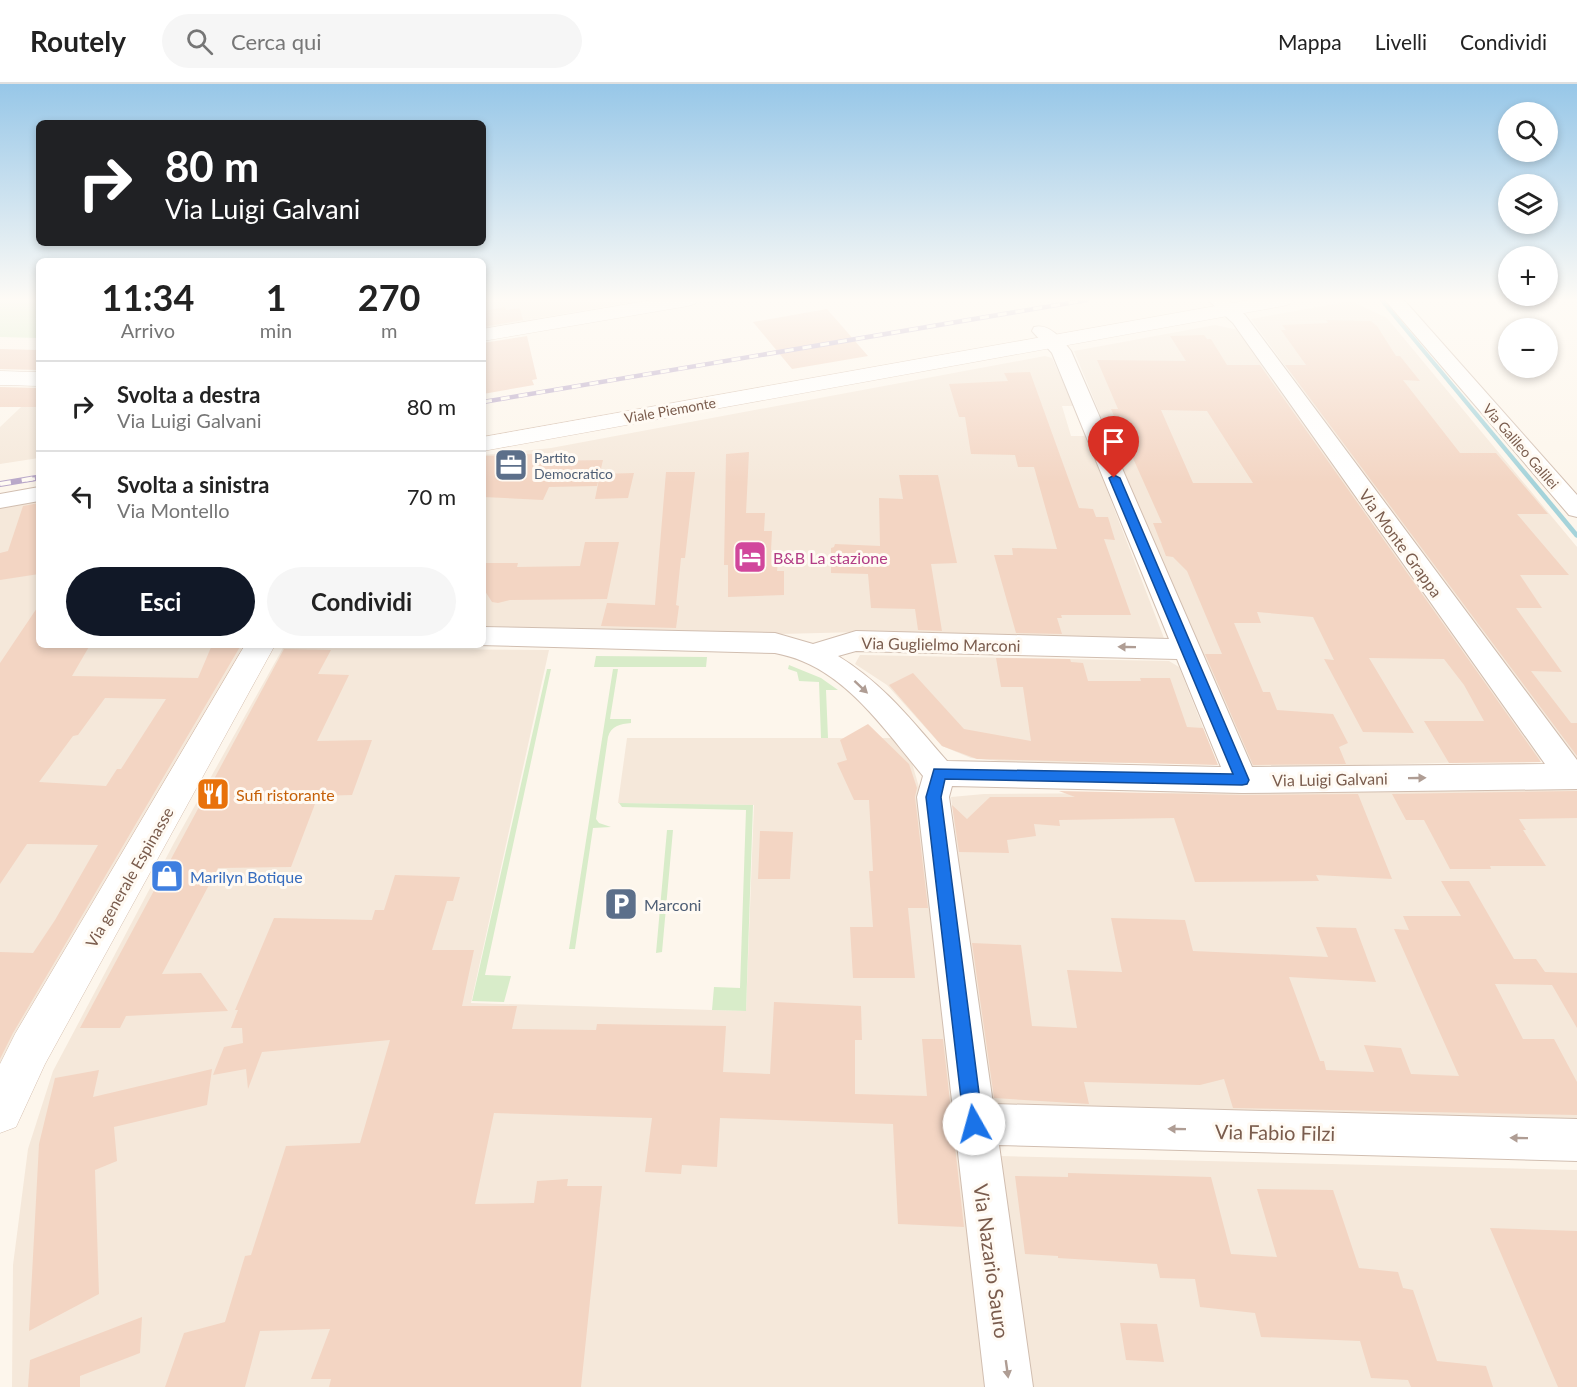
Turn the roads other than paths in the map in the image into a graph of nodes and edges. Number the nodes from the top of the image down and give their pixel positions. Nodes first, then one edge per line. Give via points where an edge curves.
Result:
1 (900, 361) edge
2 (917, 361) edge
3 (1065, 361) edge
4 (1263, 361) edge
5 (1447, 361) edge
6 (0, 378) edge
7 (36, 379) edge
8 (486, 430) edge
9 (486, 443) edge
10 (36, 495) edge
11 (0, 501) edge
12 (1577, 510) edge
13 (486, 637) edge
14 (258, 648) edge
15 (1185, 649) junction
16 (813, 654) junction
17 (939, 773) junction
18 (1574, 776) edge
19 (1242, 780) junction
20 (0, 1111) edge
21 (974, 1124) junction
22 (1577, 1140) edge
23 (1009, 1387) edge

1 - 8 street, Viale Piemonte
2 - 9 street, Viale Piemonte
3 - 15 street
4 - 18 street, Via Monte Grappa
5 - 12 street, Via Galileo Galilei
6 - 7 street
10 - 11 street
13 - 16 street via 775,643
14 - 20 street, Via generale Espinasse via 30,1049
15 -> 16 street, Via Guglielmo Marconi via 856,641
15 - 19 street
16 -> 17 street via 855,680
17 - 19 street, Via Luigi Galvani
17 - 21 street, Via Nazario Sauro via 933,797
19 -> 18 street, Via Luigi Galvani
22 -> 21 street, Via Fabio Filzi
21 -> 23 street, Via Nazario Sauro

